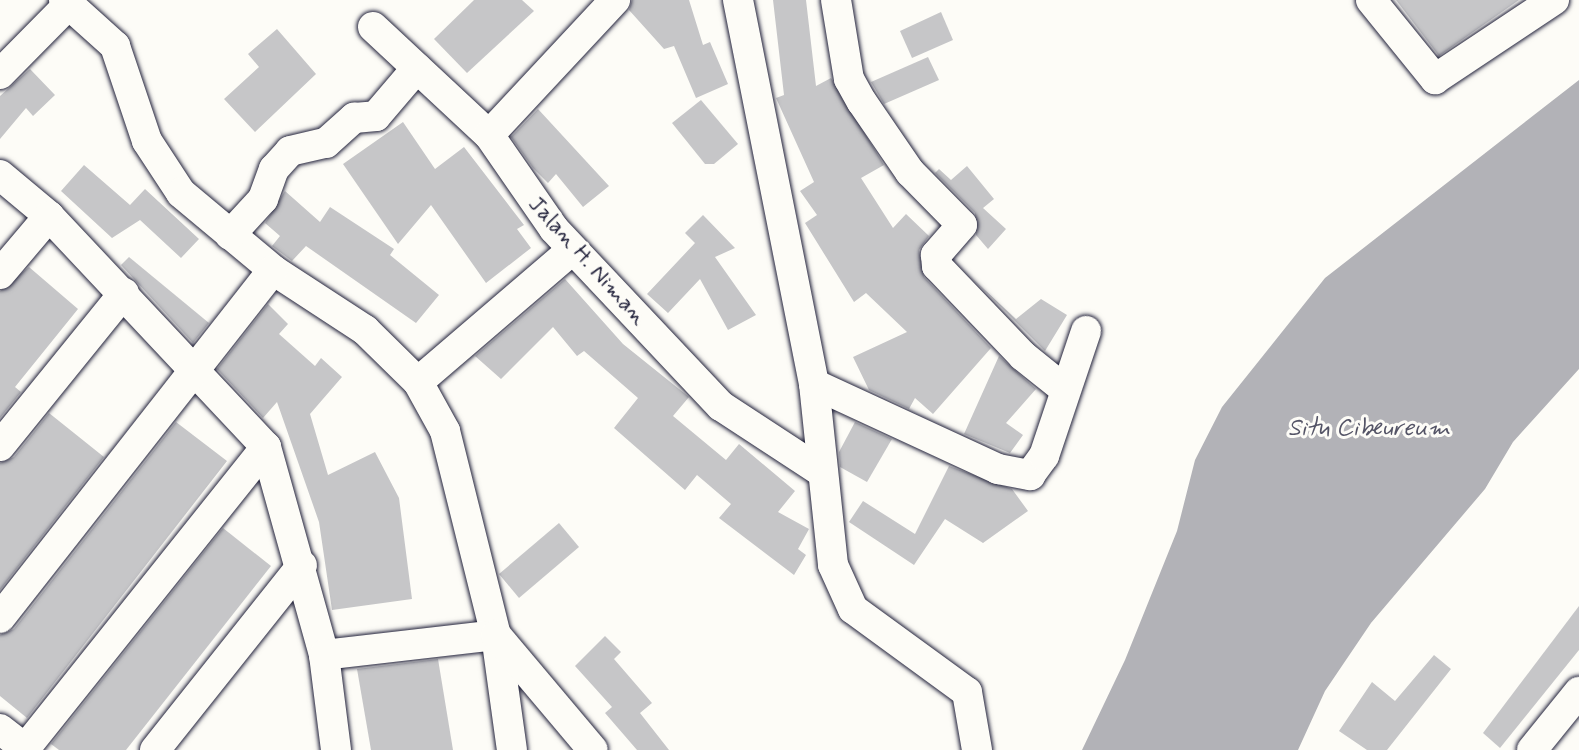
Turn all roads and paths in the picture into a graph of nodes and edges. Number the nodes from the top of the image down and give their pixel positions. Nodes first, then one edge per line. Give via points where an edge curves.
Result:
1 (615, 0) edge
2 (738, 0) edge
3 (836, 0) edge
4 (1371, 0) edge
5 (1555, 0) edge
6 (67, 2) edge
7 (373, 27) dead end
8 (417, 68) junction
9 (0, 74) edge
10 (489, 135) junction
11 (0, 175) edge
12 (49, 216) junction
13 (230, 235) junction
14 (572, 250) junction
15 (273, 270) junction
16 (0, 274) edge
17 (124, 293) junction
18 (1086, 331) dead end
19 (195, 373) junction
20 (418, 382) junction
21 (814, 384) junction
22 (1063, 388) junction
23 (0, 446) edge
24 (266, 447) junction
25 (822, 472) junction
26 (302, 565) junction
27 (0, 618) edge
28 (496, 635) junction
29 (324, 655) junction
30 (1579, 692) edge
31 (0, 729) edge
32 (26, 750) edge
33 (155, 750) edge
34 (336, 750) edge
35 (512, 750) edge
36 (593, 750) edge
37 (977, 750) edge
38 (1532, 750) edge

1 - 10 street
2 - 21 street
3 - 22 street via 849,79 909,172 962,225 936,255 937,266 1023,356
4 - 5 street via 1435,79
6 - 9 street
6 - 13 street via 115,46 162,170
7 - 8 street, Jalan H. Niman
8 - 10 street, Jalan H. Niman
8 - 13 street via 376,116 354,118 326,143 290,151 274,169 263,199
10 - 14 street, Jalan H. Niman
11 - 12 street
12 - 16 street
12 - 17 street
13 - 15 street
14 - 20 street
14 - 25 street, Jalan H. Niman via 721,406
15 - 19 street
15 - 20 street via 365,330
17 - 19 street
17 - 23 street
18 - 22 street
19 - 24 street
19 - 27 street
20 - 28 street via 445,431
21 - 22 street via 1018,477 1030,475 1044,456
21 - 25 street
24 - 26 street
24 - 32 street
25 - 37 street via 833,565 853,609 967,692
26 - 29 street
26 - 33 street
28 - 29 street
28 - 35 street
28 - 36 street
29 - 34 street
30 - 38 street
31 - 32 street

